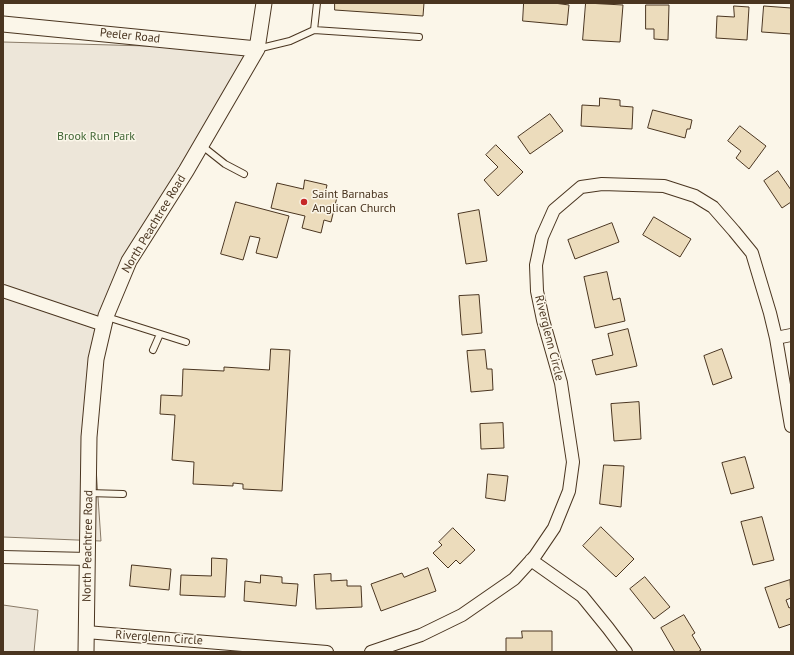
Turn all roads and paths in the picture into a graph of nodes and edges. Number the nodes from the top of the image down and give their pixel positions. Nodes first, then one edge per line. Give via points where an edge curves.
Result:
1 (264, 3) edge
2 (317, 3) edge
3 (3, 24) edge
4 (314, 30) junction
5 (419, 37) dead end
6 (257, 49) junction
7 (201, 145) junction
8 (244, 174) dead end
9 (3, 291) edge
10 (105, 320) junction
11 (160, 334) junction
12 (791, 335) edge
13 (776, 338) junction
14 (186, 342) dead end
15 (153, 350) dead end
16 (791, 426) edge
17 (88, 493) junction
18 (123, 494) dead end
19 (3, 557) edge
20 (88, 559) junction
21 (531, 560) junction
22 (86, 632) junction
23 (297, 651) edge
24 (86, 652) edge
25 (327, 652) edge
26 (371, 652) edge
27 (626, 652) edge

1 - 6 street, North Peachtree Road
2 - 4 lane
3 - 6 street, Peeler Road
4 - 5 lane
4 - 6 lane via 290,41
6 - 7 street, North Peachtree Road
7 - 8 lane via 225,164
7 - 10 street, North Peachtree Road via 129,261
9 - 10 street
10 - 11 lane
10 - 17 street, North Peachtree Road via 96,359 88,437
11 - 14 lane
11 - 15 lane
12 - 13 street
13 - 16 street, Riverglenn Circle
13 - 21 street, Riverglenn Circle via 752,253 713,207 695,196 664,186 602,184 581,187 554,210 542,237 536,265 537,291 561,382 573,462 568,491 554,528
17 - 18 lane
17 - 20 street, North Peachtree Road
19 - 20 street
20 - 22 street, North Peachtree Road
21 - 26 street, Riverglenn Circle via 514,579 462,615 421,636
21 - 27 street via 582,596
22 - 23 street, Riverglenn Circle
22 - 24 street, North Peachtree Road
23 - 25 street, Riverglenn Circle

